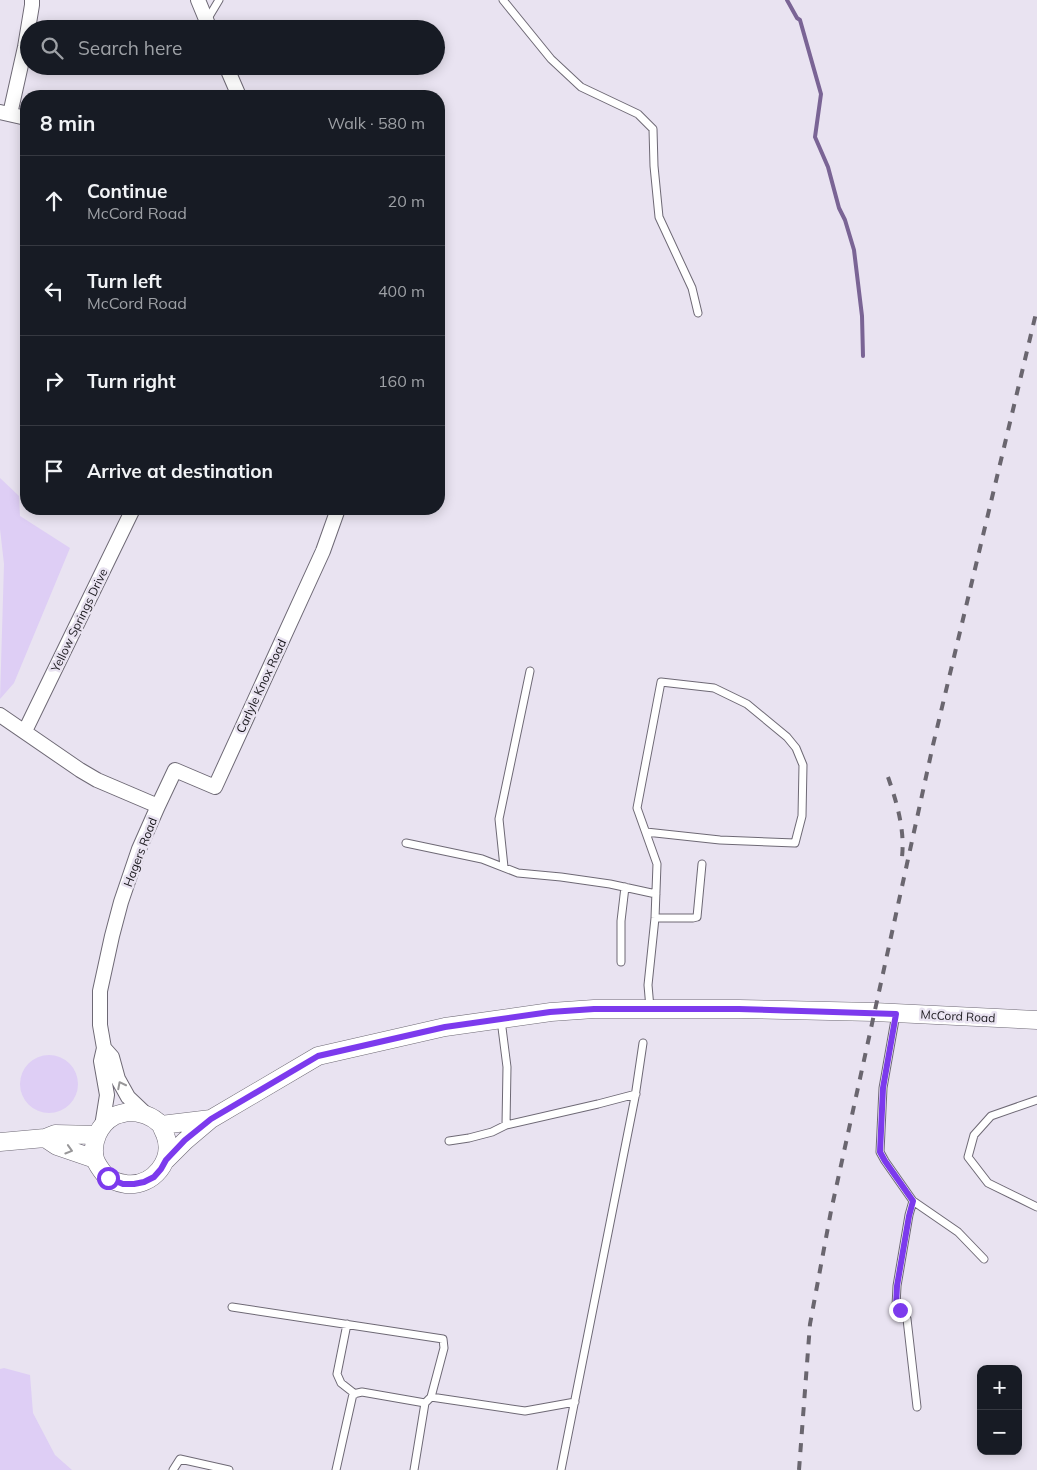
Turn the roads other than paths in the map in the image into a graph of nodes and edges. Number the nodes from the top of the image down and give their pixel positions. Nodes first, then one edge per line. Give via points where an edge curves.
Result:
1 (32, 0) edge
2 (198, 0) edge
3 (219, 0) edge
4 (503, 0) edge
5 (29, 20) edge
6 (206, 20) edge
7 (210, 20) edge
8 (20, 63) edge
9 (230, 75) edge
10 (236, 90) edge
11 (5, 113) edge
12 (20, 117) edge
13 (698, 313) dead end
14 (130, 515) edge
15 (336, 515) edge
16 (530, 671) dead end
17 (0, 715) edge
18 (24, 732) junction
19 (158, 806) junction
20 (646, 832) junction
21 (406, 842) dead end
22 (702, 864) dead end
23 (504, 867) junction
24 (625, 887) junction
25 (656, 894) junction
26 (655, 918) junction
27 (621, 962) dead end
28 (650, 1008) junction
29 (896, 1014) junction
30 (501, 1019) junction
31 (1037, 1020) edge
32 (643, 1043) dead end
33 (104, 1048) junction
34 (636, 1094) junction
35 (1037, 1100) edge
36 (211, 1119) junction
37 (154, 1120) junction
38 (506, 1125) junction
39 (100, 1130) junction
40 (46, 1138) junction
41 (449, 1141) dead end
42 (0, 1142) edge
43 (95, 1159) junction
44 (166, 1160) junction
45 (913, 1201) junction
46 (1037, 1207) edge
47 (984, 1259) dead end
48 (232, 1307) dead end
49 (347, 1324) junction
50 (355, 1394) junction
51 (431, 1397) junction
52 (575, 1402) junction
53 (425, 1403) junction
54 (917, 1407) dead end
55 (173, 1470) edge
56 (229, 1470) edge
57 (336, 1470) edge
58 (414, 1470) edge
59 (562, 1470) edge

1 - 5 street
2 - 6 street
3 - 7 lane
4 - 13 lane via 551,59 581,87 638,114 653,128 659,217 692,288
8 - 11 street
9 - 10 street
11 - 12 street
14 - 18 street, Yellow Springs Drive
15 - 19 street, Carlyle Knox Road via 323,551 215,787 175,770
16 - 23 lane via 499,819
17 - 18 street, Hagers Road
18 - 19 street, Hagers Road via 98,780
19 - 33 street, Hagers Road via 139,849 112,936 100,991
20 - 20 lane via 720,840 795,842 802,816 803,765 796,748 787,736 747,704 714,688 661,682 637,808
20 - 25 lane via 657,864
21 - 23 lane
22 - 26 lane via 697,917
23 - 24 lane via 518,873
24 - 25 lane
24 - 27 lane
25 - 26 lane
26 - 28 lane via 648,985
28 - 29 street, McCord Road
28 - 30 street, McCord Road via 585,1009
29 - 31 street, McCord Road
29 - 45 lane via 883,1088 880,1152
30 - 36 street, McCord Road via 445,1027 318,1056
30 - 38 lane via 507,1068
32 - 34 lane
37 -> 33 street, Hagers Road via 128,1097 118,1079 112,1057
33 - 39 street, Hagers Road via 101,1061 107,1095
34 - 38 lane
34 - 52 lane
35 - 46 lane via 991,1116 974,1135 968,1157 988,1184
36 - 37 street, McCord Road
36 - 44 street, McCord Road
37 - 39 street, McCord Road via 138,1112 128,1112 114,1116
37 - 44 street via 167,1139
38 - 41 lane via 492,1132
39 - 40 street via 55,1134
39 - 43 street via 95,1144
40 - 42 street
40 -> 43 street via 57,1146
43 - 44 street, McCord Road via 108,1178 123,1184 144,1182 154,1177
45 - 47 lane via 958,1232
45 - 54 lane via 896,1306 907,1320
48 - 49 lane
49 - 50 lane via 338,1374 341,1383
49 - 51 lane via 443,1339 444,1348
50 - 53 lane via 362,1392
50 - 57 lane
51 - 52 lane via 525,1411
51 - 53 lane
52 - 59 lane
53 - 58 lane
55 - 56 lane via 180,1460

